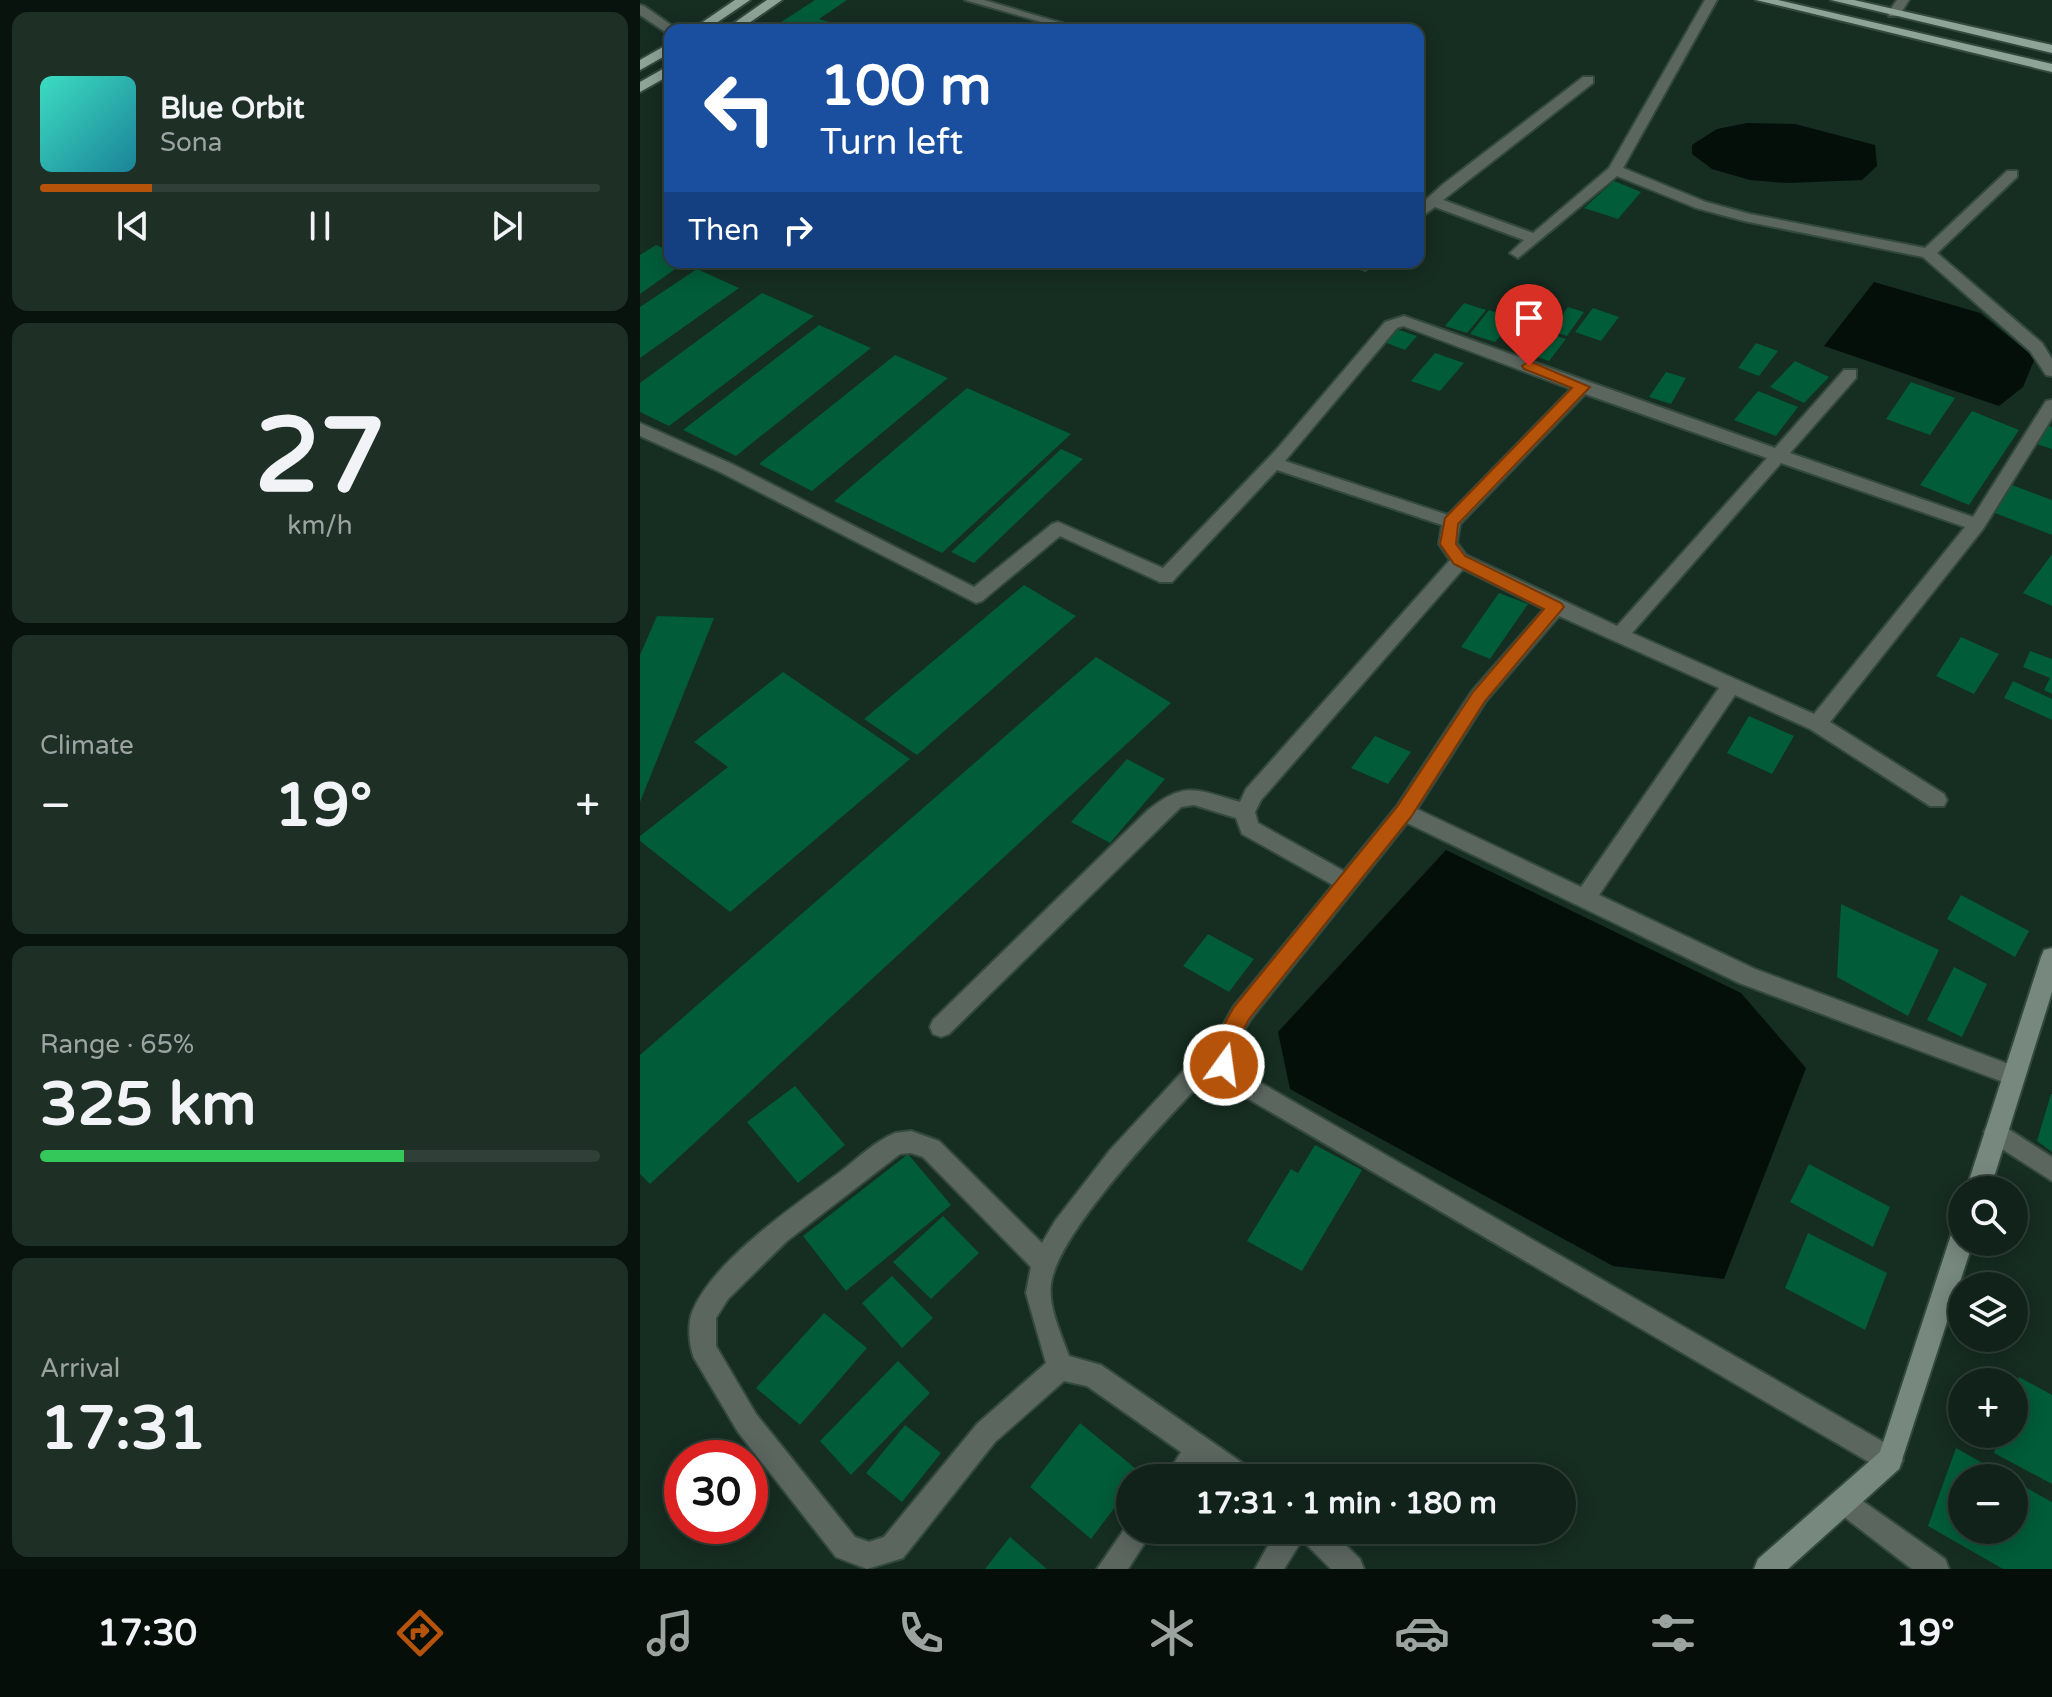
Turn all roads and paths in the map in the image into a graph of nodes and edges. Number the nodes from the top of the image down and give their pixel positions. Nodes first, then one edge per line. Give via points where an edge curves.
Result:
1 (744, 0) edge
2 (776, 0) edge
3 (971, 0) edge
4 (1711, 0) edge
5 (1762, 0) edge
6 (1837, 0) edge
7 (1903, 0) edge
8 (1006, 4) edge
9 (640, 9) edge
10 (1894, 13) junction
11 (706, 24) edge
12 (739, 24) edge
13 (1059, 24) dead end
14 (664, 25) edge
15 (2052, 49) edge
16 (664, 51) edge
17 (640, 66) edge
18 (2052, 68) edge
19 (664, 73) edge
20 (1588, 80) dead end
21 (640, 88) edge
22 (1615, 170) junction
23 (2012, 174) dead end
24 (1433, 201) junction
25 (1424, 209) edge
26 (1533, 238) junction
27 (1518, 253) dead end
28 (1928, 253) junction
29 (2052, 371) edge
30 (1850, 374) dead end
31 (1582, 387) junction
32 (2052, 405) edge
33 (640, 429) edge
34 (1779, 455) junction
35 (1274, 463) junction
36 (1451, 522) junction
37 (1977, 525) junction
38 (1460, 560) junction
39 (1556, 607) junction
40 (1619, 636) junction
41 (1731, 686) junction
42 (1817, 724) junction
43 (1937, 800) dead end
44 (1245, 812) junction
45 (1404, 812) junction
46 (1347, 883) junction
47 (1585, 898) junction
48 (2052, 957) edge
49 (941, 1027) dead end
50 (1227, 1039) junction
51 (2014, 1076) junction
52 (1996, 1132) junction
53 (2052, 1170) edge
54 (1982, 1176) edge
55 (1956, 1256) edge
56 (1043, 1262) junction
57 (1060, 1367) junction
58 (1200, 1448) junction
59 (1890, 1460) junction
60 (1188, 1464) edge
61 (1222, 1464) edge
62 (1844, 1501) junction
63 (1130, 1544) edge
64 (1284, 1544) edge
65 (1325, 1544) edge
66 (1111, 1569) edge
67 (1269, 1569) edge
68 (1350, 1569) edge
69 (1768, 1569) edge
70 (1935, 1569) edge

1 - 11 main road
2 - 12 main road
3 - 8 lane
4 - 22 street
5 - 18 main road
6 - 10 main road
7 - 10 street
8 - 13 lane
9 - 14 street
10 - 15 main road
16 - 17 main road
19 - 21 main road
20 - 24 street
22 - 26 street
22 - 28 street via 1749,218
23 - 28 street
24 - 25 street
24 - 26 street
26 - 27 street
28 - 29 street via 2036,347
30 - 34 street
31 - 34 street
31 - 35 street via 1404,321 1391,325
31 - 36 street
32 - 37 street
33 - 35 street via 976,596 1058,528 1166,577
34 - 37 street
34 - 40 street
35 - 36 street
36 - 38 street via 1448,544
37 - 42 street
38 - 39 street
38 - 44 street via 1253,795
39 - 40 street
39 - 45 street via 1479,696
40 - 41 street
41 - 42 street
41 - 47 street
42 - 43 street
44 - 46 street via 1249,828
44 - 49 street via 1194,797 1176,799
45 - 46 street
45 - 47 street
46 - 50 street
47 - 51 street via 1747,976
48 - 51 street
50 - 56 street via 1095,1186
50 - 59 street via 1224,1065 1253,1090
51 - 52 street
52 - 53 street
52 - 54 street
55 - 59 street
56 - 57 street via 1038,1287
56 - 57 street via 931,1149 911,1142 895,1144 778,1233 719,1290 703,1315 703,1349 747,1423 836,1535 846,1547 869,1556 893,1548 986,1433
57 - 58 street via 1092,1374
58 - 60 street
58 - 61 street
59 - 62 street
62 - 69 street
62 - 70 street
63 - 66 street
64 - 67 street
65 - 68 street

